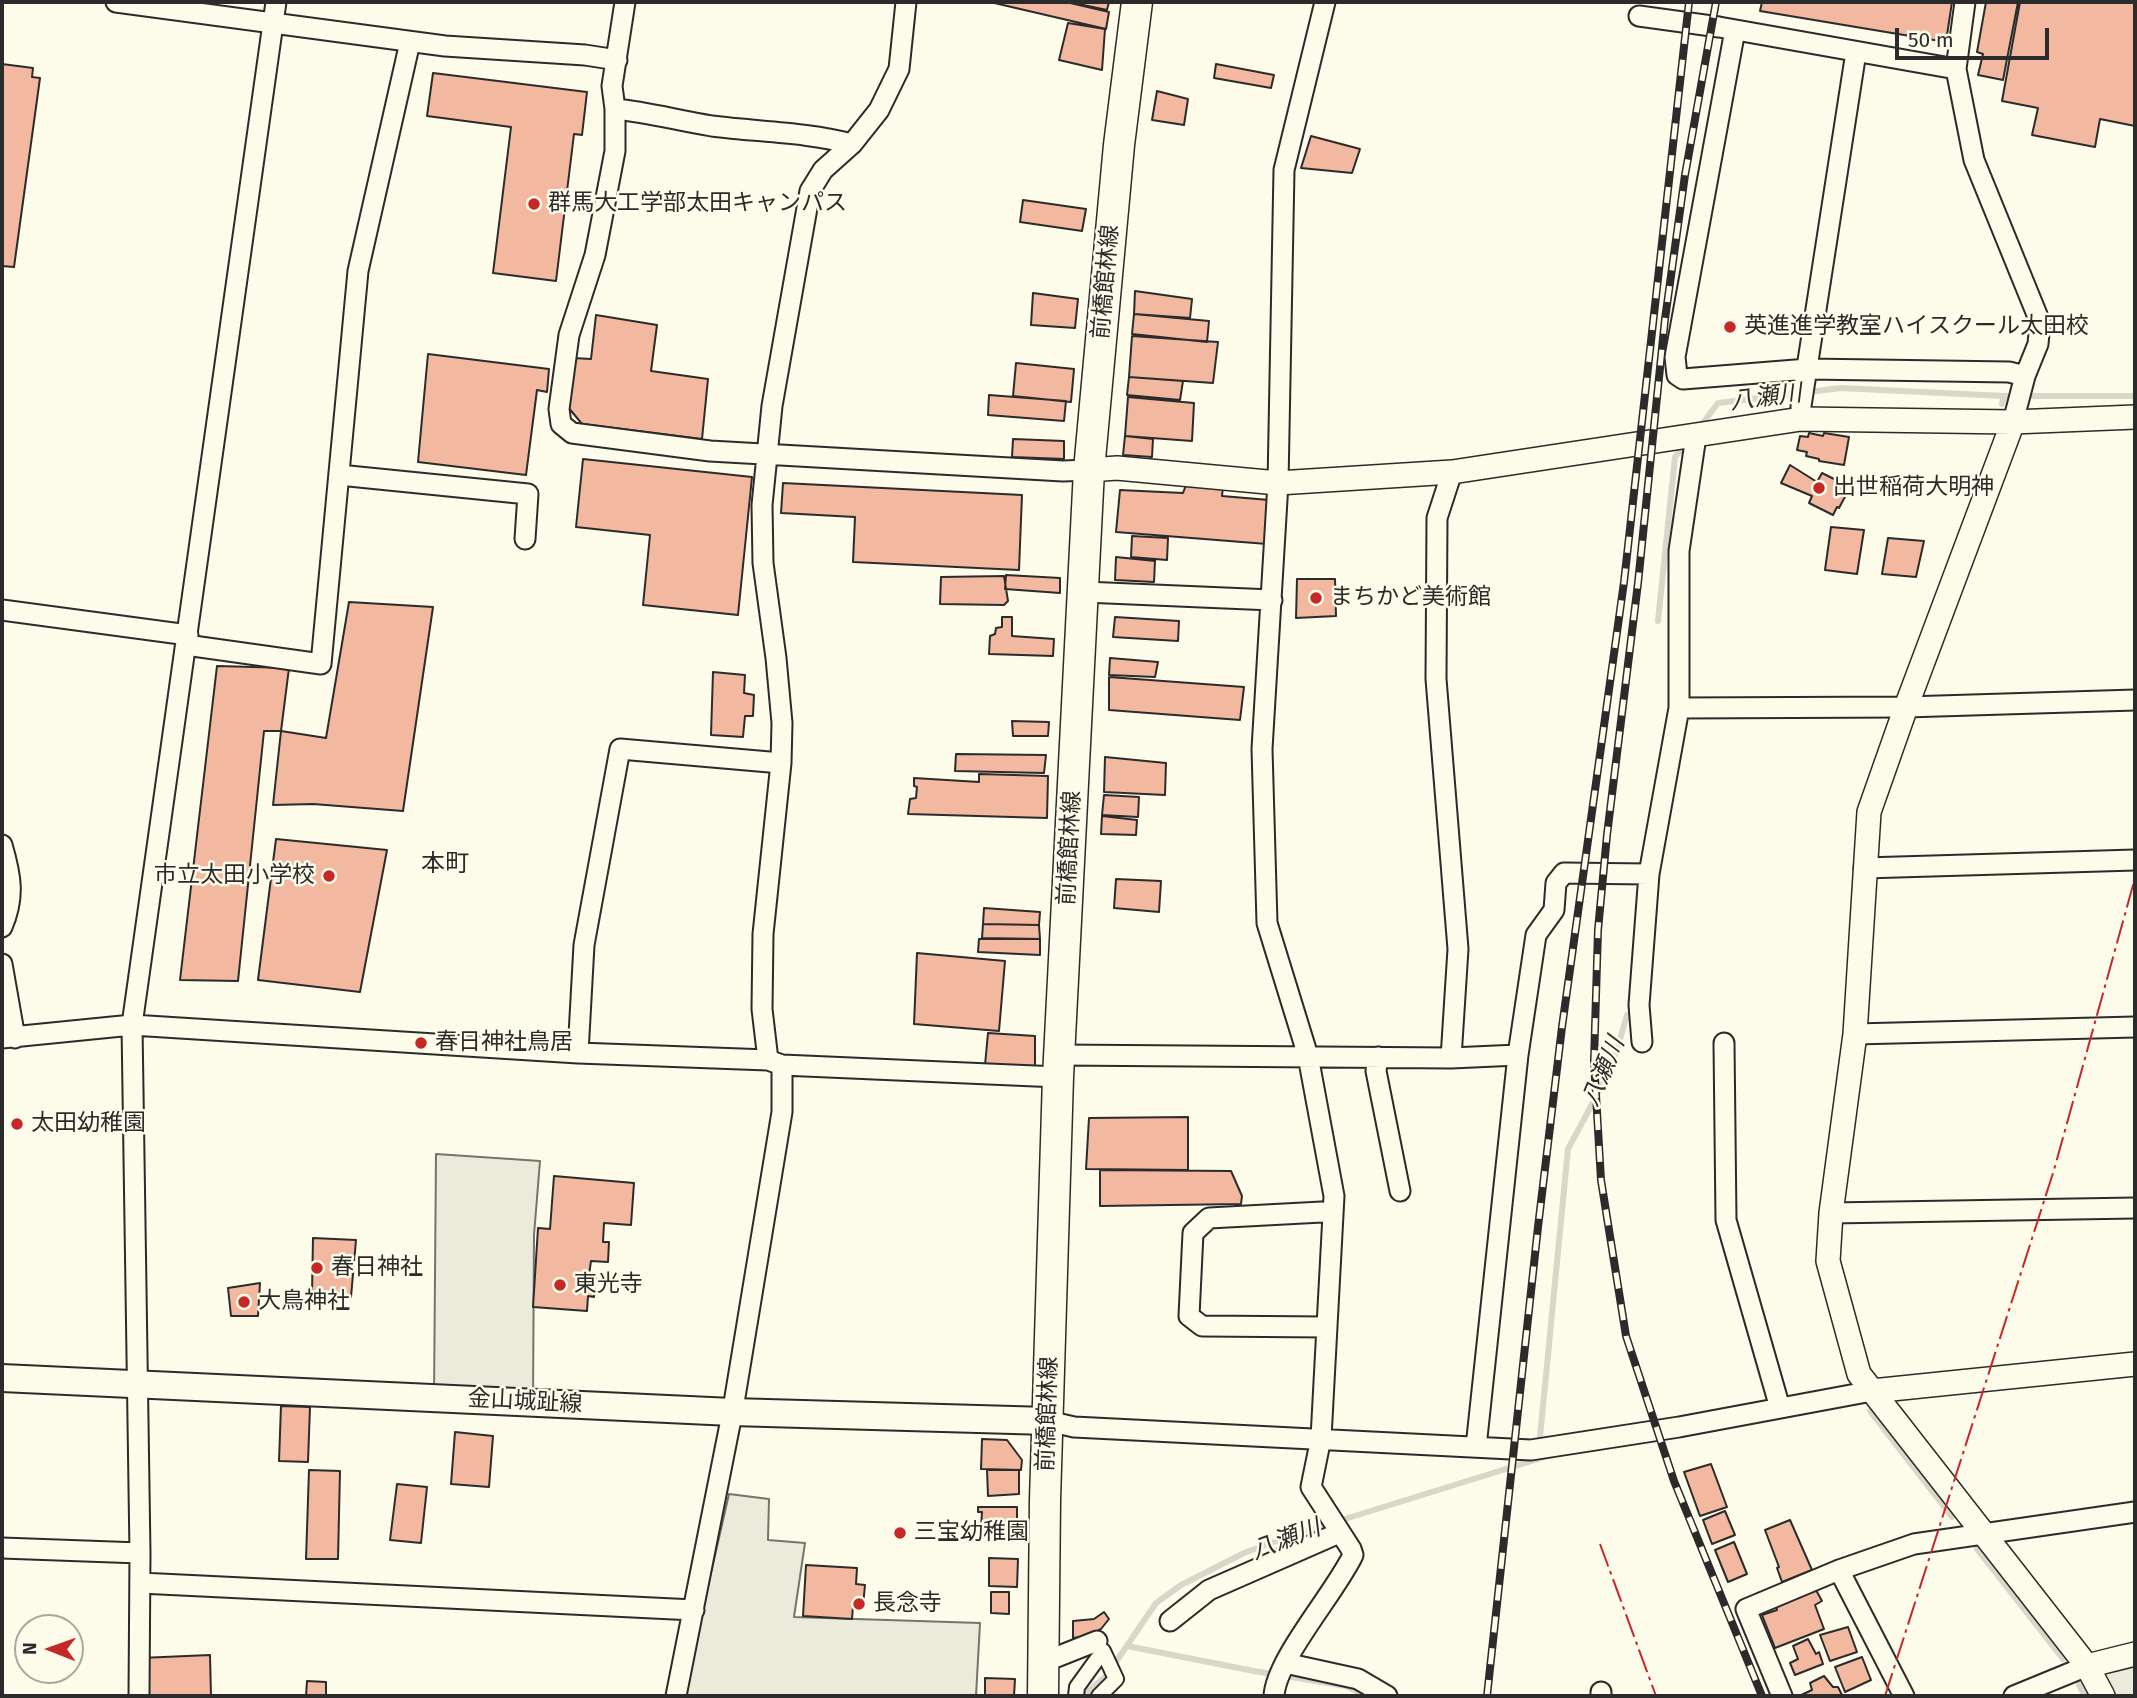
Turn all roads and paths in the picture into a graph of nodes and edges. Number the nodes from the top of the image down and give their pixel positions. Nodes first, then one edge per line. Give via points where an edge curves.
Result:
1 (116, 2) edge
2 (276, 2) edge
3 (625, 2) edge
4 (906, 2) edge
5 (1137, 2) edge
6 (1325, 2) edge
7 (1965, 2) edge
8 (1640, 16) dead end
9 (273, 22) junction
10 (1735, 30) junction
11 (411, 42) junction
12 (1856, 52) junction
13 (617, 60) junction
14 (1955, 69) junction
15 (615, 109) junction
16 (852, 144) junction
17 (1807, 374) junction
18 (2024, 379) junction
19 (1801, 413) junction
20 (2015, 416) junction
21 (2135, 417) edge
22 (1696, 436) junction
23 (768, 455) junction
24 (1089, 470) junction
25 (1452, 472) junction
26 (339, 475) junction
27 (1278, 483) junction
28 (525, 539) dead end
29 (1083, 592) junction
30 (1272, 600) junction
31 (2, 610) edge
32 (187, 640) junction
33 (2135, 699) edge
34 (1906, 707) junction
35 (1679, 708) junction
36 (781, 762) junction
37 (2, 845) edge
38 (2135, 860) edge
39 (1864, 868) junction
40 (1649, 874) junction
41 (2, 927) edge
42 (2, 964) edge
43 (132, 1025) junction
44 (2135, 1027) edge
45 (1854, 1034) junction
46 (8, 1038) edge
47 (1642, 1042) dead end
48 (1724, 1043) dead end
49 (578, 1053) junction
50 (1518, 1055) junction
51 (1308, 1056) junction
52 (1378, 1057) junction
53 (1451, 1058) junction
54 (775, 1062) junction
55 (1059, 1066) junction
56 (1400, 1191) dead end
57 (2135, 1208) edge
58 (1832, 1213) junction
59 (1333, 1214) junction
60 (1327, 1326) junction
61 (2135, 1364) edge
62 (2, 1378) edge
63 (137, 1384) junction
64 (1872, 1391) junction
65 (1780, 1408) junction
66 (732, 1412) junction
67 (1048, 1422) junction
68 (1321, 1438) junction
69 (1476, 1447) junction
70 (2135, 1512) edge
71 (1339, 1533) junction
72 (1983, 1534) junction
73 (2, 1548) edge
74 (140, 1553) junction
75 (1839, 1570) junction
76 (140, 1583) junction
77 (694, 1610) junction
78 (1170, 1621) dead end
79 (1097, 1641) dead end
80 (2135, 1654) edge
81 (1044, 1662) junction
82 (1285, 1663) junction
83 (2087, 1666) junction
84 (1275, 1689) edge
85 (139, 1696) edge
86 (676, 1696) edge
87 (1043, 1696) edge
88 (1076, 1696) edge
89 (1099, 1696) edge
90 (1387, 1696) edge
91 (1782, 1696) edge
92 (1904, 1696) edge
93 (2014, 1696) edge
94 (2103, 1696) edge

1 - 9 street
2 - 9 street
3 - 13 street
4 - 16 street via 899,69 879,110
5 - 24 main road, 前橋館林線
6 - 27 street via 1284,170
7 - 14 street
8 - 10 street
9 - 11 street
9 - 32 street
10 - 12 street
10 - 17 street via 1675,367 1683,379
11 - 13 street
11 - 26 street via 358,271
12 - 14 street
12 - 17 street
13 - 15 street via 612,86
14 - 18 street via 1978,176 2040,322 2038,344
15 - 16 street
15 - 23 street via 615,151 595,255 569,335 561,424 572,433
16 - 23 street via 823,170 810,191 772,406
17 - 18 street via 2009,372
17 - 19 street
18 - 20 street
19 - 20 street
19 - 22 street
20 - 21 street
20 - 34 street
22 - 25 street
22 - 35 street via 1679,551
23 - 24 street
23 - 36 street via 762,505 763,563 782,723
24 - 27 street via 1117,468
24 - 29 main road, 前橋館林線
25 - 27 street
25 - 53 street via 1437,518 1436,679 1458,949
26 - 28 street via 528,494
26 - 32 street via 321,664
27 - 30 street
29 - 30 street
29 - 55 main road, 前橋館林線
30 - 51 street via 1262,749 1267,923
31 - 32 street
32 - 43 street
33 - 34 street
34 - 35 street
34 - 39 street via 1869,812
35 - 40 street
36 - 49 street via 620,749 584,945
36 - 54 street via 763,934 762,1009
37 - 41 street via 11,876 10,908
38 - 39 street
39 - 45 street
40 - 47 street via 1639,1005
40 - 50 street via 1560,875 1554,910 1536,935
42 - 46 street
43 - 46 street
43 - 49 street
43 - 63 street
44 - 45 street
45 - 58 street
48 - 65 street via 1726,1220
49 - 54 street
50 - 53 street
50 - 69 street
51 - 52 street
51 - 55 street
51 - 59 street via 1334,1196
52 - 53 street
52 - 56 street via 1376,1071
54 - 55 street
54 - 66 street via 782,1112
55 - 67 main road, 前橋館林線
57 - 58 street
58 - 64 street via 1828,1261 1858,1374
59 - 60 street
59 - 60 street via 1209,1218 1193,1233 1189,1316 1202,1326
60 - 68 street
61 - 64 street
62 - 63 main road, 金山城趾線
63 - 66 main road, 金山城趾線
63 - 74 street
64 - 65 street
64 - 72 street
65 - 69 street via 1531,1450
66 - 67 main road, 金山城趾線
66 - 77 street
67 - 68 street
67 - 81 main road, 前橋館林線
68 - 69 street
68 - 71 street via 1313,1478
70 - 72 street
71 - 78 street via 1209,1590
71 - 82 street via 1353,1555
72 - 75 street via 1914,1544
72 - 83 street
73 - 74 street
74 - 76 street
75 - 91 street via 1746,1609
75 - 92 street
76 - 77 street
76 - 85 street
77 - 86 street
79 - 81 street
80 - 83 street
81 - 87 main road, 前橋館林線
82 - 84 street
82 - 90 street via 1358,1679
83 - 93 street
83 - 94 street
88 - 89 street via 1077,1687 1103,1651 1116,1679

